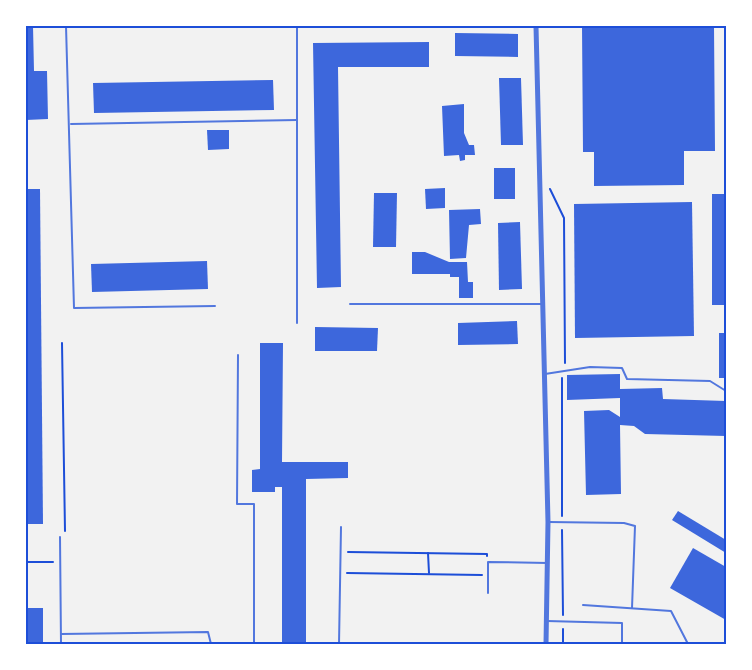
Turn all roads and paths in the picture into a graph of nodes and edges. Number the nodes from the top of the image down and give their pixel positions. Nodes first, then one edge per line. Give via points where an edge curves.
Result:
1 (66, 26) edge
2 (297, 26) edge
3 (536, 26) edge
4 (297, 120) junction
5 (70, 124) junction
6 (547, 183) dead end
7 (350, 304) dead end
8 (541, 304) junction
9 (214, 306) dead end
10 (297, 323) dead end
11 (62, 344) dead end
12 (238, 355) dead end
13 (563, 371) junction
14 (543, 374) junction
15 (726, 391) edge
16 (548, 522) junction
17 (562, 522) junction
18 (341, 528) dead end
19 (60, 537) dead end
20 (65, 540) dead end
21 (340, 552) junction
22 (428, 553) junction
23 (26, 562) edge
24 (60, 562) junction
25 (488, 562) junction
26 (548, 563) junction
27 (341, 573) junction
28 (429, 573) junction
29 (488, 575) junction
30 (488, 593) dead end
31 (583, 605) dead end
32 (632, 608) junction
33 (547, 621) junction
34 (563, 621) junction
35 (61, 634) junction
36 (61, 645) edge
37 (211, 645) edge
38 (254, 645) edge
39 (339, 645) edge
40 (546, 645) edge
41 (563, 645) edge
42 (622, 645) edge
43 (688, 645) edge

1 - 5 lane
2 - 4 lane
3 - 8 street
4 - 5 lane
4 - 10 lane
5 - 9 lane via 74,308
6 - 13 path via 564,218
7 - 8 lane
8 - 14 street
11 - 20 path
12 - 38 lane via 237,504 254,504
13 - 14 lane
13 - 15 lane via 622,368 627,379 710,381
13 - 17 path
14 - 16 street
16 - 17 lane
16 - 26 street
17 - 32 lane via 635,526
17 - 34 path
18 - 21 lane
19 - 24 lane
21 - 22 path
21 - 27 lane
22 - 25 path via 487,554
22 - 28 path
23 - 24 path
24 - 35 lane
25 - 26 lane
25 - 29 lane
26 - 33 street
27 - 28 path
27 - 39 lane
28 - 29 path
29 - 30 lane
31 - 32 lane
32 - 43 lane via 671,611
33 - 34 lane
33 - 40 street
34 - 41 path
34 - 42 lane via 622,623
35 - 36 lane
35 - 37 lane via 208,632

